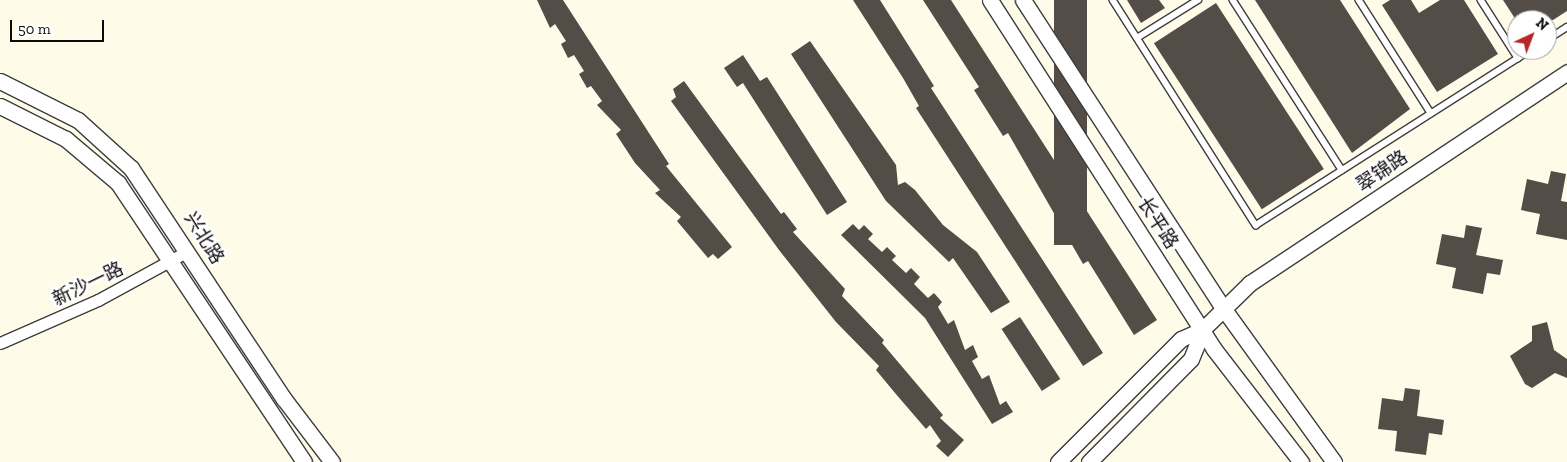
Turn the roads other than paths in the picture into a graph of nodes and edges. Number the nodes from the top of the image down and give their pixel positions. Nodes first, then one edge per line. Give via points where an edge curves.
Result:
1 (990, 0) edge
2 (1023, 0) edge
3 (1113, 0) edge
4 (1198, 0) edge
5 (1233, 0) edge
6 (1359, 0) edge
7 (1481, 0) edge
8 (1137, 38) junction
9 (1507, 41) edge
10 (1515, 60) edge
11 (1567, 72) edge
12 (0, 80) edge
13 (0, 106) edge
14 (1431, 113) junction
15 (1342, 170) junction
16 (188, 252) junction
17 (171, 261) junction
18 (1223, 308) junction
19 (1203, 329) junction
20 (0, 343) edge
21 (304, 462) edge
22 (332, 462) edge
23 (1058, 462) edge
24 (1089, 462) edge
25 (1301, 462) edge
26 (1334, 462) edge

1 - 19 street, 长平路
2 - 18 street, 长平路
3 - 8 lane
4 - 8 lane
5 - 15 lane
6 - 14 lane
7 - 9 lane
8 - 15 lane via 1256,225
10 - 14 lane
11 - 18 street, 翠锦路 via 1250,282
12 - 16 street, 兴北路 via 58,108 115,151 146,186
13 - 17 street via 47,127 102,167 132,200
14 - 15 lane
16 - 17 street, 新沙一路
16 - 22 street, 兴北路 via 284,399
17 - 20 street, 新沙一路 via 98,300
17 - 21 street
18 - 19 street, 翠锦路
18 - 26 street, 长平路
19 - 23 street via 1181,339
19 - 24 street via 1191,359
19 - 25 street, 长平路

